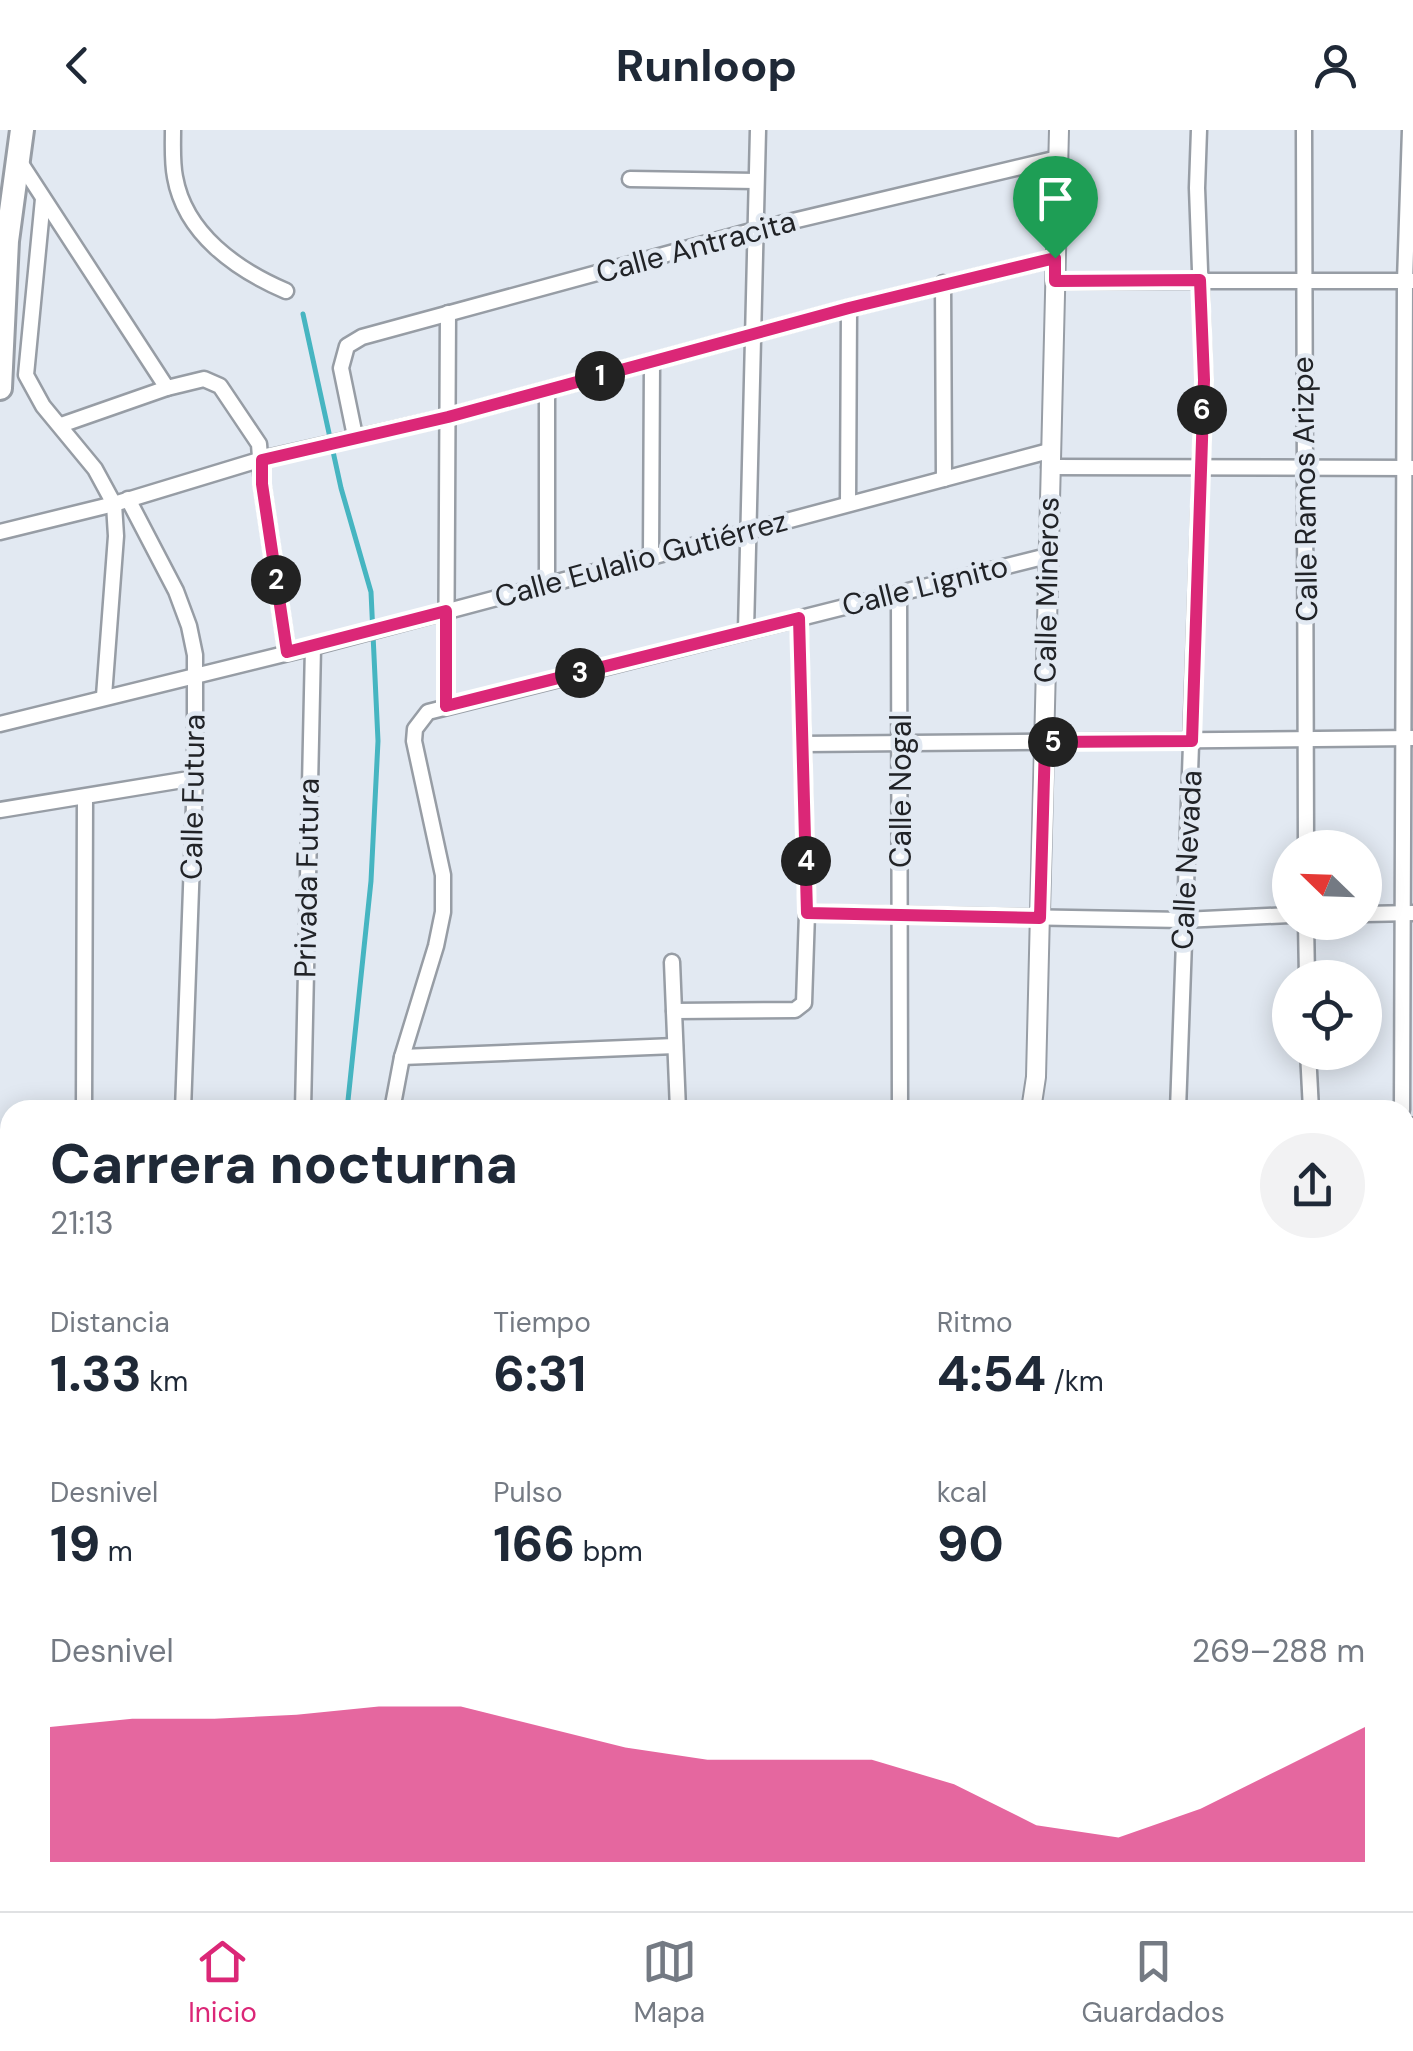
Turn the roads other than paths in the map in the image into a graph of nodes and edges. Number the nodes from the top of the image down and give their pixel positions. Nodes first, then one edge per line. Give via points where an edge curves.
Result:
1 (22, 130) edge
2 (174, 130) edge
3 (758, 130) edge
4 (1059, 130) edge
5 (1198, 130) edge
6 (1304, 130) edge
7 (1410, 130) edge
8 (1058, 158) junction
9 (17, 159) junction
10 (630, 180) dead end
11 (756, 182) junction
12 (43, 198) junction
13 (755, 230) junction
14 (1055, 258) junction
15 (1200, 280) junction
16 (1055, 281) junction
17 (1303, 281) junction
18 (1409, 281) edge
19 (943, 284) junction
20 (286, 291) dead end
21 (849, 308) junction
22 (448, 313) junction
23 (752, 334) junction
24 (652, 362) junction
25 (0, 388) edge
26 (167, 388) junction
27 (546, 390) junction
28 (448, 417) junction
29 (62, 426) junction
30 (355, 436) junction
31 (1049, 459) junction
32 (262, 460) junction
33 (1199, 466) junction
34 (1304, 466) junction
35 (1410, 468) edge
36 (944, 479) junction
37 (121, 501) junction
38 (848, 503) junction
39 (747, 530) junction
40 (0, 532) edge
41 (651, 556) junction
42 (1047, 556) junction
43 (546, 584) junction
44 (900, 593) junction
45 (446, 611) junction
46 (799, 618) junction
47 (746, 630) junction
48 (313, 647) junction
49 (287, 652) junction
50 (196, 676) junction
51 (104, 696) junction
52 (446, 706) junction
53 (0, 724) edge
54 (1408, 738) edge
55 (1308, 739) junction
56 (1192, 741) junction
57 (900, 742) junction
58 (1045, 742) junction
59 (803, 744) junction
60 (195, 778) junction
61 (85, 797) junction
62 (0, 810) edge
63 (1306, 830) edge
64 (807, 913) junction
65 (1408, 913) edge
66 (902, 914) junction
67 (1382, 914) edge
68 (1272, 916) edge
69 (1040, 918) junction
70 (1184, 920) junction
71 (672, 962) dead end
72 (674, 1011) junction
73 (675, 1046) junction
74 (402, 1058) junction
75 (1309, 1070) edge
76 (84, 1100) edge
77 (183, 1100) edge
78 (303, 1100) edge
79 (394, 1100) edge
80 (678, 1100) edge
81 (900, 1100) edge
82 (1033, 1100) edge
83 (1178, 1100) edge
84 (1310, 1100) edge
85 (1402, 1100) edge

1 - 9 main road
2 - 20 street via 175,178 196,228 245,270
3 - 11 street
4 - 8 street, Calle Mineros
5 - 15 street, Calle Nevada
6 - 17 street, Calle Ramos Arizpe
7 - 18 street
8 - 13 street, Calle Antracita
8 - 14 street, Calle Mineros
9 - 12 street
9 - 25 main road
10 - 11 street
11 - 13 street
12 - 26 street
12 - 29 street, Calle Futura via 26,375
13 - 22 street, Calle Antracita
13 - 23 street
14 - 16 street, Calle Mineros
14 - 19 street
15 - 16 street
15 - 17 street
15 - 33 street, Calle Nevada
16 - 31 street, Calle Mineros
17 - 18 street
17 - 34 street, Calle Ramos Arizpe
18 - 35 street
19 - 21 street
19 - 36 street
21 - 23 street
21 - 38 street
22 - 28 street
22 - 30 street, Calle Antracita via 347,346 341,368
23 - 24 street
23 - 39 street
24 - 27 street
24 - 41 street
26 - 29 street
26 - 32 street via 204,379 220,386 260,444
27 - 28 street
27 - 43 street
28 - 30 street
28 - 45 street
29 - 37 street, Calle Futura
30 - 32 street
31 - 33 street, Calle Eulalio Gutiérrez
31 - 36 street, Calle Eulalio Gutiérrez
31 - 42 street, Calle Mineros
32 - 37 street
32 - 49 street
33 - 34 street, Calle Eulalio Gutiérrez
33 - 56 street, Calle Nevada
34 - 35 street, Calle Eulalio Gutiérrez
34 - 55 street, Calle Ramos Arizpe
35 - 54 street
36 - 38 street, Calle Eulalio Gutiérrez
37 - 40 street
37 - 50 street, Calle Futura via 176,591
37 - 51 street
38 - 39 street, Calle Eulalio Gutiérrez
39 - 41 street, Calle Eulalio Gutiérrez
39 - 47 street
41 - 43 street, Calle Eulalio Gutiérrez
42 - 44 street, Calle Lignito
42 - 58 street, Calle Mineros
43 - 45 street, Calle Eulalio Gutiérrez
44 - 46 street, Calle Lignito
44 - 57 street, Calle Nogal
45 - 48 street, Calle Eulalio Gutiérrez
45 - 52 street
46 - 47 street, Calle Lignito
46 - 59 street
47 - 52 street, Calle Lignito
48 - 49 street, Calle Eulalio Gutiérrez
48 - 78 street, Privada Futura
49 - 50 street, Calle Eulalio Gutiérrez
50 - 51 street, Calle Eulalio Gutiérrez
50 - 60 street, Calle Futura
51 - 53 street, Calle Eulalio Gutiérrez
52 - 74 street via 420,720 414,741 443,875 442,912
54 - 55 street
54 - 65 street
55 - 56 street
55 - 63 street, Calle Ramos Arizpe
56 - 58 street
56 - 70 street, Calle Nevada
57 - 58 street
57 - 59 street
57 - 66 street, Calle Nogal
58 - 69 street, Calle Mineros
59 - 64 street
60 - 61 street
60 - 77 street, Calle Futura
61 - 62 street
61 - 76 street
64 - 66 street
64 - 72 street via 801,1008
65 - 67 street
65 - 85 street
66 - 69 street
66 - 81 street, Calle Nogal
68 - 70 street
69 - 70 street
69 - 82 street, Calle Mineros
70 - 83 street, Calle Nevada
71 - 72 street
72 - 73 street
73 - 74 street
73 - 80 street
74 - 79 street
75 - 84 street

